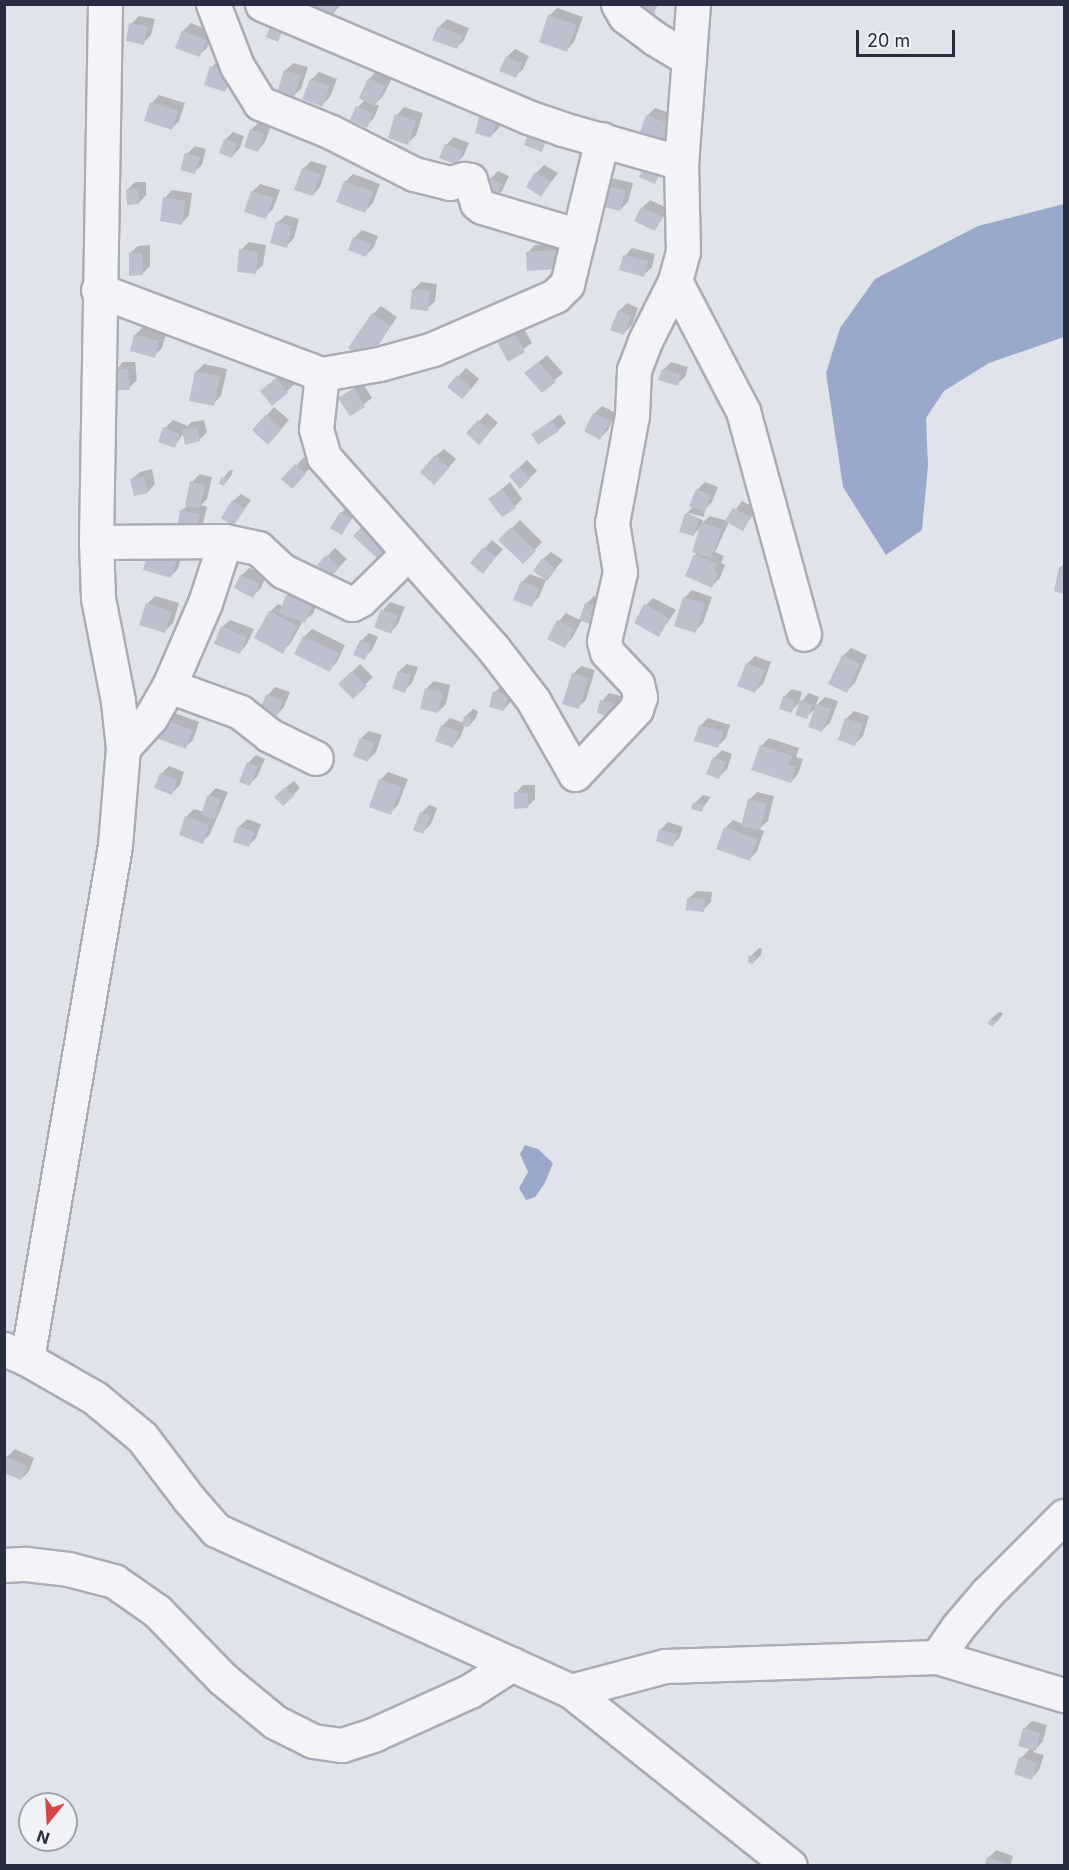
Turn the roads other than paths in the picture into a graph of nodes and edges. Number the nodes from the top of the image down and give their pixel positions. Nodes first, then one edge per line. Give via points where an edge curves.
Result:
1 (105, 4) edge
2 (213, 4) edge
3 (262, 4) edge
4 (618, 4) edge
5 (693, 4) edge
6 (689, 59) junction
7 (602, 139) junction
8 (681, 163) junction
9 (579, 236) junction
10 (675, 281) junction
11 (98, 290) junction
12 (322, 374) junction
13 (225, 541) junction
14 (96, 542) junction
15 (407, 554) junction
16 (804, 634) dead end
17 (169, 686) junction
18 (123, 748) junction
19 (316, 758) dead end
20 (16, 1354) edge
21 (1065, 1516) edge
22 (4, 1565) edge
23 (937, 1658) junction
24 (512, 1664) junction
25 (571, 1691) junction
26 (1065, 1695) edge
27 (790, 1866) edge

1 - 11 street
2 - 9 street via 237,66 260,103 331,132 414,174 450,183 470,180 482,207
3 - 7 street via 528,117
4 - 6 street via 625,16
5 - 6 street
6 - 8 street
7 - 8 street
7 - 9 street
8 - 10 street via 683,251
9 - 12 street via 567,284 555,296 433,349
10 - 15 street via 634,370 632,415 612,523 620,572 604,641 607,652 637,684 640,697 636,709 575,774 533,700 493,648
10 - 16 street via 743,411
11 - 12 street
11 - 14 street
12 - 15 street via 316,429 324,457
13 - 14 street
13 - 15 street via 258,548 283,571 352,604
13 - 17 street via 205,603
14 - 18 street via 98,598
17 - 18 street via 151,717
17 - 19 street via 240,712 269,735
18 - 20 street via 115,846
20 - 24 street via 95,1398 142,1437 216,1530
21 - 23 street via 987,1593
22 - 24 street via 68,1569 114,1581 158,1611 223,1680 274,1722 313,1740 342,1745 375,1734 470,1691
23 - 25 street via 664,1666
23 - 26 street
24 - 25 street
25 - 27 street

